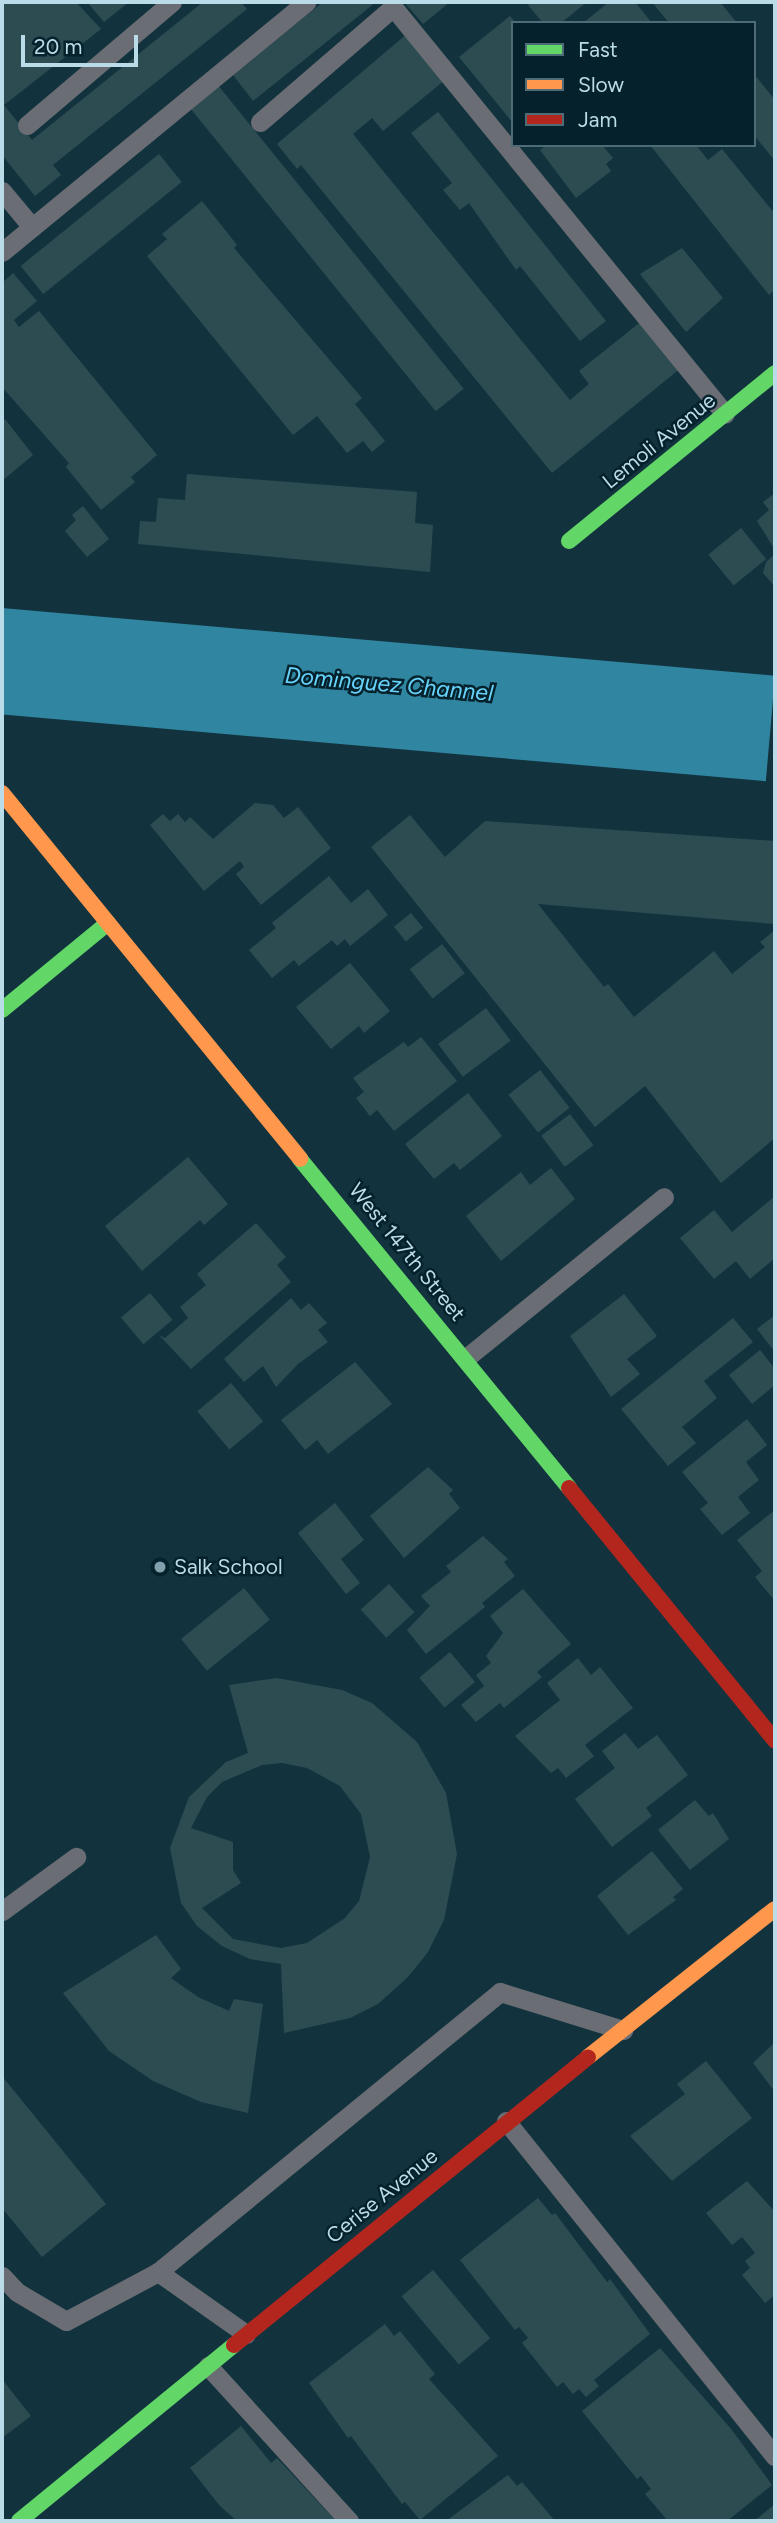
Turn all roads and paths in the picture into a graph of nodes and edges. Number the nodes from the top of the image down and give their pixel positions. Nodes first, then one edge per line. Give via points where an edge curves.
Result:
1 (172, 2) edge
2 (306, 2) edge
3 (260, 122) dead end
4 (27, 125) dead end
5 (2, 191) edge
6 (32, 227) junction
7 (2, 252) edge
8 (775, 373) edge
9 (725, 414) junction
10 (569, 541) dead end
11 (2, 793) edge
12 (108, 923) junction
13 (2, 1010) edge
14 (664, 1197) dead end
15 (466, 1358) junction
16 (775, 1741) edge
17 (76, 1857) dead end
18 (775, 1909) edge
19 (2, 1911) edge
20 (623, 2029) junction
21 (506, 2121) junction
22 (158, 2272) junction
23 (2, 2276) edge
24 (246, 2334) junction
25 (208, 2366) junction
26 (775, 2457) edge
27 (19, 2521) edge
28 (349, 2521) edge

1 - 4 lane
2 - 6 lane
3 - 9 lane via 393,7
5 - 6 lane
6 - 7 lane
8 - 9 street, Lemoli Avenue
9 - 10 street, Lemoli Avenue
11 - 12 street, West 147th Street
12 - 13 street
12 - 15 street, West 147th Street
14 - 15 lane
15 - 16 street, West 147th Street
17 - 19 lane
18 - 20 street, Cerise Avenue
20 - 21 street, Cerise Avenue
20 - 22 lane via 500,1992
21 - 24 street, Cerise Avenue
21 - 26 lane
22 - 23 lane via 66,2321 13,2289
22 - 24 lane
24 - 25 street, Cerise Avenue
25 - 27 street, Cerise Avenue
25 - 28 lane

